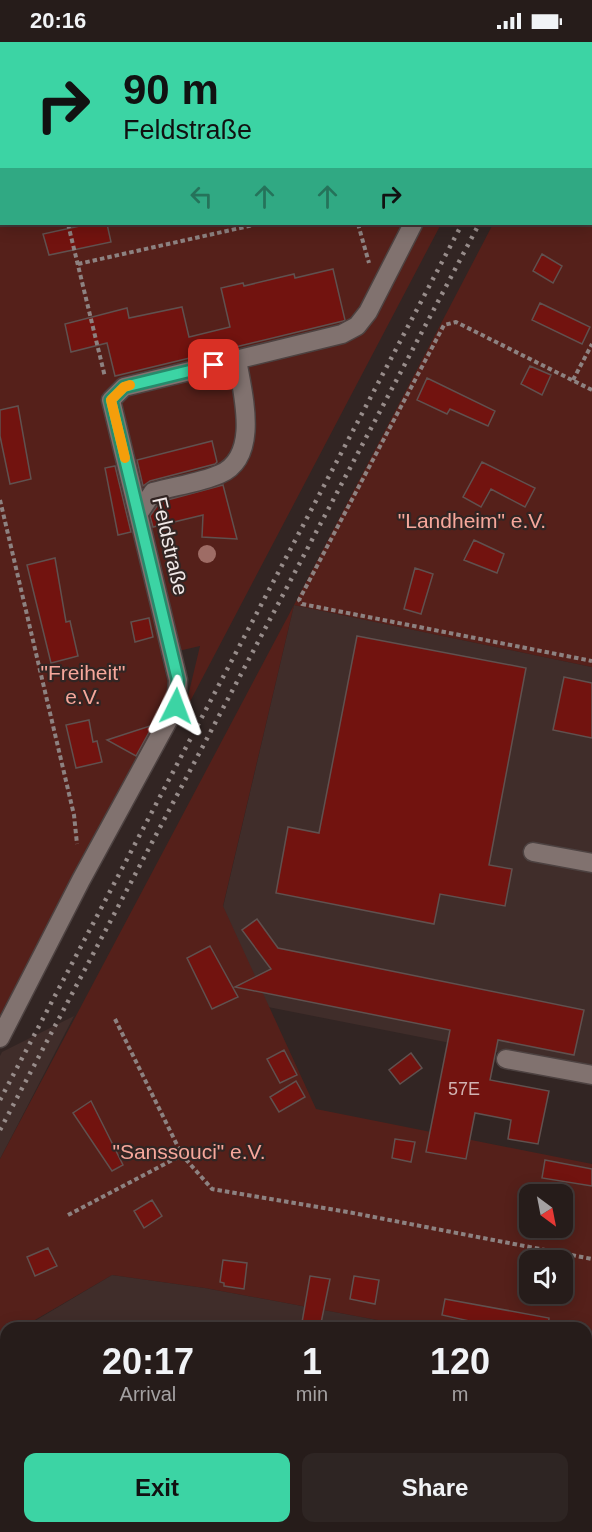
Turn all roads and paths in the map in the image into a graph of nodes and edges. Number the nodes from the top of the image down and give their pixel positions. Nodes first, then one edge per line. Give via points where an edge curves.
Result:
1 (68, 225) edge
2 (254, 225) edge
3 (358, 225) edge
4 (412, 225) edge
5 (78, 264) junction
6 (377, 294) junction
7 (592, 344) edge
8 (237, 359) junction
9 (573, 380) junction
10 (592, 390) edge
11 (111, 400) junction
12 (0, 500) edge
13 (139, 513) junction
14 (592, 661) edge
15 (532, 852) dead end
16 (592, 863) edge
17 (81, 880) junction
18 (115, 1019) dead end
19 (0, 1038) edge
20 (506, 1059) dead end
21 (592, 1075) edge
22 (182, 1155) junction
23 (68, 1215) dead end
24 (592, 1259) edge

1 - 5 path
2 - 5 path
3 - 6 path
4 - 6 lane
5 - 11 path
6 - 8 lane via 357,326 342,334
7 - 9 path
8 - 11 lane via 124,387
8 - 13 lane via 247,420 243,447 235,463 221,474 153,492
9 - 10 path
9 - 14 path via 456,322 444,325 299,600 302,604
11 - 13 lane, Feldstraße
12 - 17 path via 74,815
13 - 17 lane, Feldstraße via 178,680 176,706
15 - 16 lane
17 - 19 lane, Feldstraße
18 - 22 path
20 - 21 lane
22 - 23 path
22 - 24 path via 212,1189

